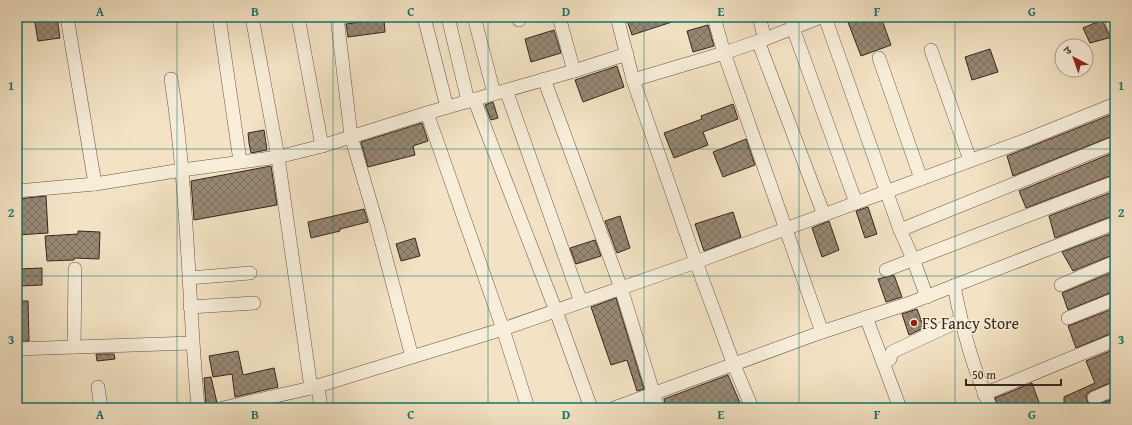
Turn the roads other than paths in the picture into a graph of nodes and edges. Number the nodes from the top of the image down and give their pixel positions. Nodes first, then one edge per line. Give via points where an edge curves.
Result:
1 (67, 17) edge
2 (219, 17) edge
3 (252, 17) edge
4 (298, 17) edge
5 (337, 17) edge
6 (424, 17) edge
7 (448, 17) edge
8 (474, 17) edge
9 (559, 17) edge
10 (616, 17) edge
11 (714, 17) edge
12 (759, 17) edge
13 (821, 17) edge
14 (825, 17) edge
15 (792, 22) edge
16 (762, 40) junction
17 (931, 50) dead end
18 (724, 53) junction
19 (626, 54) junction
20 (879, 58) dead end
21 (574, 71) junction
22 (171, 79) dead end
23 (544, 79) junction
24 (633, 80) junction
25 (506, 90) junction
26 (494, 93) junction
27 (471, 100) junction
28 (1115, 104) edge
29 (447, 107) junction
30 (427, 113) junction
31 (351, 136) junction
32 (1115, 143) edge
33 (322, 146) junction
34 (278, 157) junction
35 (970, 160) junction
36 (240, 161) junction
37 (182, 170) junction
38 (921, 179) junction
39 (1115, 182) edge
40 (95, 184) junction
41 (17, 191) edge
42 (886, 192) junction
43 (856, 203) junction
44 (824, 215) junction
45 (1115, 223) edge
46 (786, 229) junction
47 (900, 230) junction
48 (914, 259) junction
49 (696, 262) junction
50 (1115, 262) edge
51 (75, 269) dead end
52 (886, 270) dead end
53 (250, 272) dead end
54 (189, 278) junction
55 (1061, 285) dead end
56 (954, 286) junction
57 (621, 288) junction
58 (926, 297) junction
59 (1115, 299) edge
60 (581, 302) junction
61 (254, 303) dead end
62 (190, 307) junction
63 (556, 311) junction
64 (866, 317) junction
65 (1068, 318) dead end
66 (961, 320) junction
67 (503, 329) junction
68 (822, 332) junction
69 (1115, 340) edge
70 (192, 343) junction
71 (74, 347) junction
72 (17, 348) edge
73 (412, 357) junction
74 (884, 363) junction
75 (734, 365) junction
76 (98, 387) dead end
77 (314, 387) junction
78 (1115, 389) edge
79 (653, 394) junction
80 (984, 394) junction
81 (1094, 398) dead end
82 (101, 408) edge
83 (198, 408) edge
84 (223, 408) edge
85 (321, 408) edge
86 (528, 408) edge
87 (591, 408) edge
88 (616, 408) edge
89 (658, 408) edge
90 (752, 408) edge
91 (900, 408) edge
92 (990, 408) edge

1 - 40 street
2 - 36 street
3 - 34 street
4 - 33 street
5 - 31 street
6 - 29 street
7 - 27 street
8 - 26 street
9 - 21 street
10 - 19 street
11 - 18 street
12 - 16 street
13 - 15 street
14 - 42 street
15 - 16 street
15 - 43 street
16 - 18 street
16 - 44 street
17 - 35 street
18 - 24 street
18 - 46 street
19 - 21 street
19 - 24 street
20 - 38 street
21 - 23 street
22 - 37 street
23 - 25 street
23 - 57 street
24 - 49 street
25 - 26 street
25 - 60 street
26 - 27 street
27 - 29 street
27 - 63 street
28 - 35 street
29 - 30 street
30 - 31 street
30 - 67 street
31 - 33 street
31 - 73 street
32 - 47 street
33 - 34 street
34 - 36 street
34 - 77 street
35 - 38 street
36 - 37 street
37 - 40 street
37 - 54 street
38 - 42 street
39 - 48 street
40 - 41 street
42 - 43 street
42 - 47 street
43 - 44 street
44 - 46 street
45 - 56 street
46 - 49 street
46 - 68 street
47 - 48 street
48 - 52 street
48 - 58 street
49 - 57 street
49 - 75 street
50 - 55 street
51 - 71 street
53 - 54 street
54 - 62 street
56 - 58 street
56 - 66 street
57 - 60 street
57 - 79 street
58 - 64 street
59 - 65 street
60 - 63 street
61 - 62 street
62 - 70 street
63 - 67 street
63 - 87 street
64 - 68 street
64 - 74 street
66 - 74 street via 892,352 890,359
66 - 80 street
67 - 73 street
67 - 86 street
68 - 75 street
69 - 80 street
70 - 71 street
70 - 83 street
71 - 72 street
73 - 77 street
74 - 91 street
75 - 79 street
75 - 90 street
76 - 82 street
77 - 84 street
77 - 85 street
78 - 81 street
79 - 88 street
79 - 89 street
80 - 92 street

